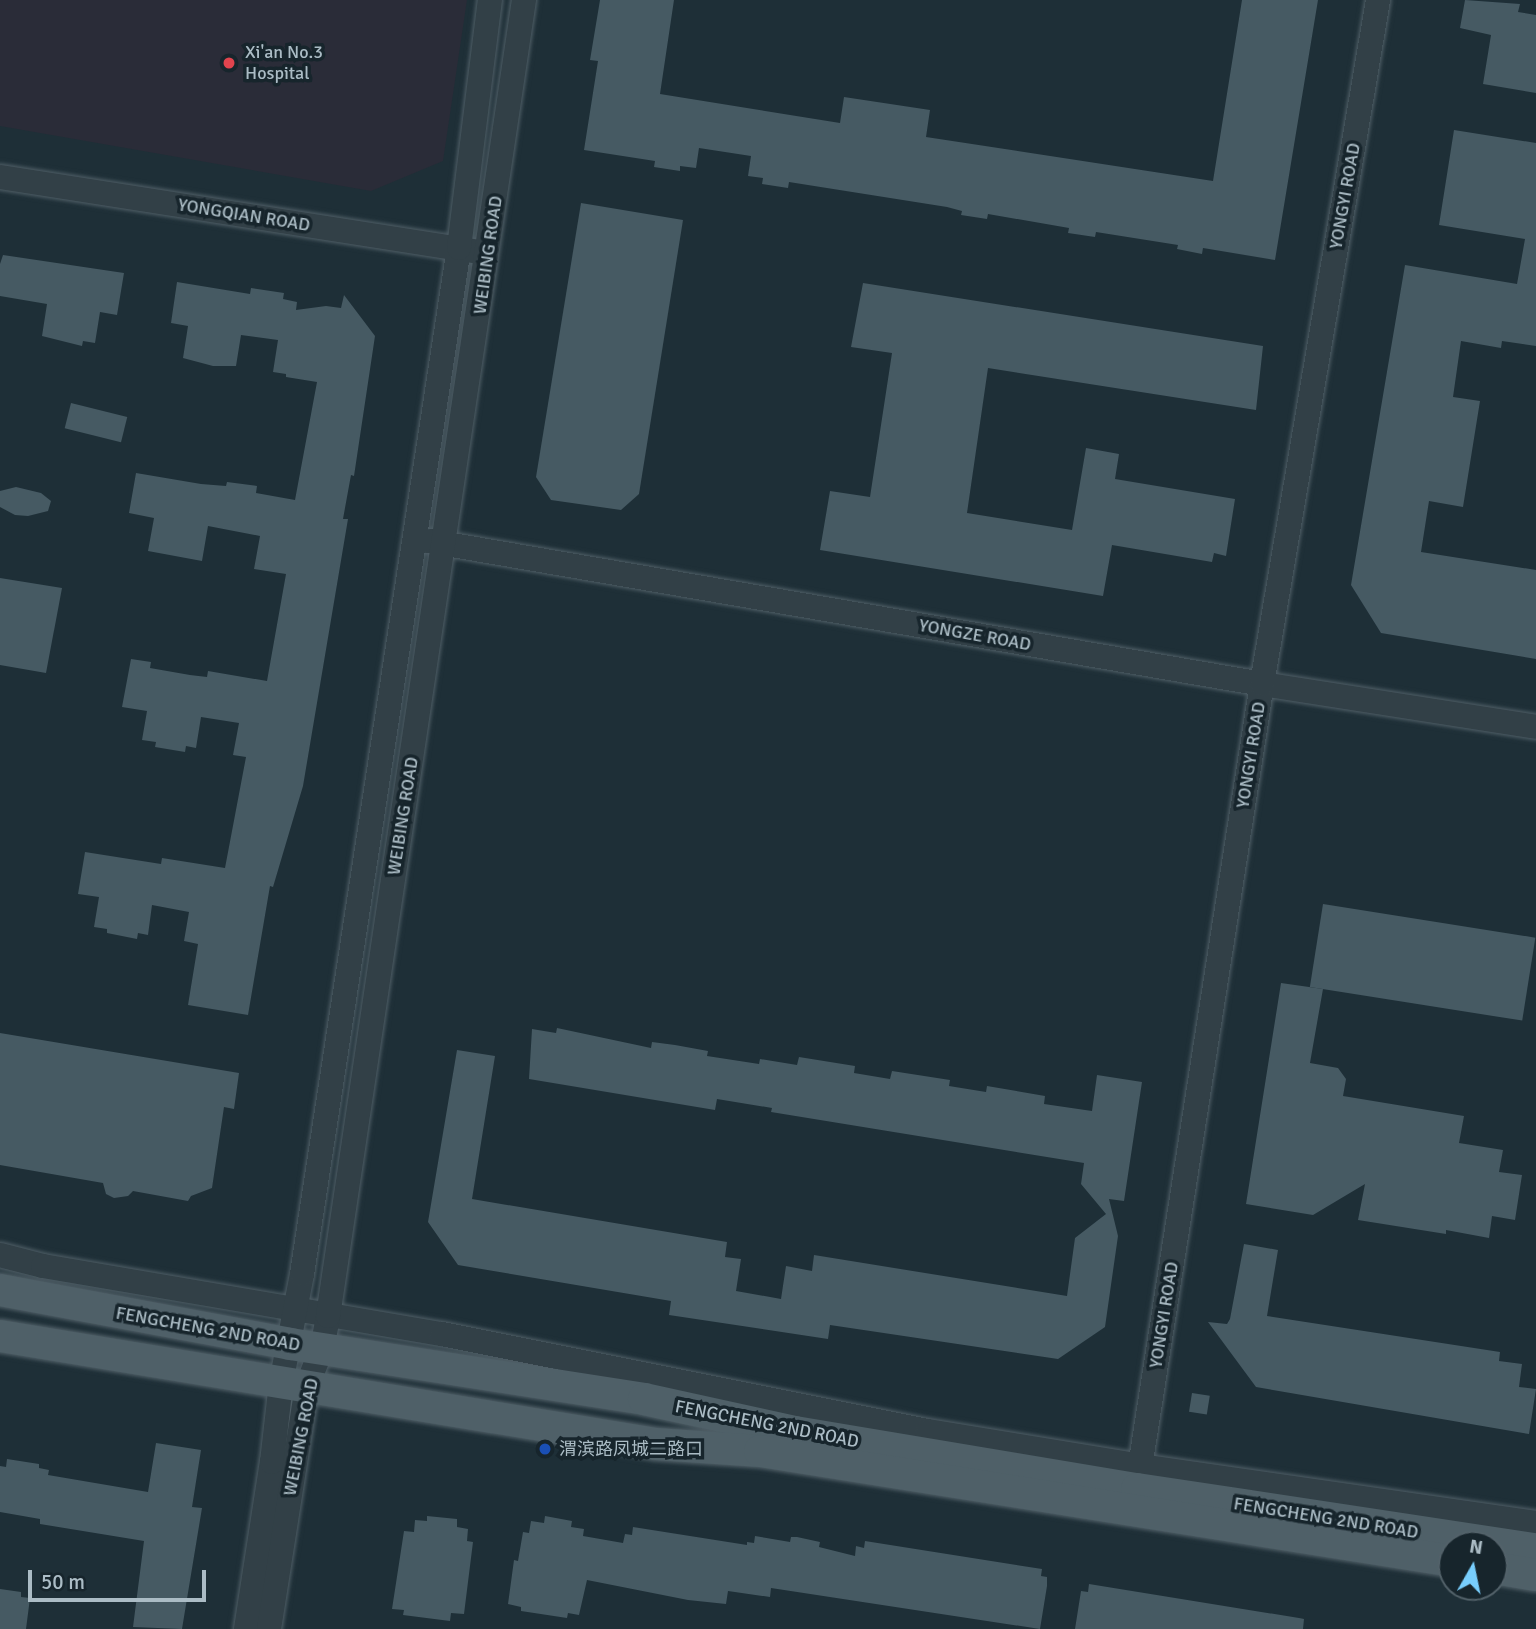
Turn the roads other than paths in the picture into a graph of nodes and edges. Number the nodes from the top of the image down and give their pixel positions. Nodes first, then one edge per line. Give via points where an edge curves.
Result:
1 (491, 0) edge
2 (524, 0) edge
3 (1378, 0) edge
4 (0, 177) edge
5 (459, 248) junction
6 (488, 255) junction
7 (414, 538) junction
8 (444, 543) junction
9 (1262, 684) junction
10 (1536, 727) edge
11 (0, 1255) edge
12 (0, 1290) edge
13 (294, 1310) junction
14 (328, 1315) junction
15 (0, 1336) edge
16 (290, 1344) junction
17 (322, 1348) junction
18 (294, 1385) junction
19 (1137, 1489) junction
20 (1536, 1523) edge
21 (1536, 1549) edge
22 (1438, 1559) edge
23 (1508, 1570) edge
24 (1536, 1575) edge
25 (246, 1629) edge
26 (269, 1629) edge

1 - 5 street, WEIBING ROAD
2 - 6 street, WEIBING ROAD
3 - 9 street, YONGYI ROAD
4 - 5 street, YONGQIAN ROAD
5 - 6 street, YONGQIAN ROAD
5 - 7 street, WEIBING ROAD
6 - 8 street, WEIBING ROAD
7 - 8 street, YONGZE ROAD
7 - 13 street, WEIBING ROAD
8 - 9 street, YONGZE ROAD
8 - 14 street, WEIBING ROAD
9 - 10 street, YONGZE ROAD
9 - 19 street, YONGYI ROAD
11 - 13 street
12 - 16 main road, FENGCHENG 2ND ROAD
13 - 14 street
13 - 16 street, WEIBING ROAD
14 - 17 street, WEIBING ROAD
14 - 19 street via 928,1431
15 - 18 main road, FENGCHENG 2ND ROAD
16 - 17 main road, FENGCHENG 2ND ROAD
16 - 18 street, WEIBING ROAD
17 - 18 street, WEIBING ROAD
17 - 19 main road, FENGCHENG 2ND ROAD via 645,1399 795,1432
18 - 19 main road, FENGCHENG 2ND ROAD via 656,1444
18 - 25 street, WEIBING ROAD via 272,1462
18 - 26 street, WEIBING ROAD
19 - 20 street
19 - 21 main road, FENGCHENG 2ND ROAD
19 - 22 main road, FENGCHENG 2ND ROAD
23 - 24 main road

